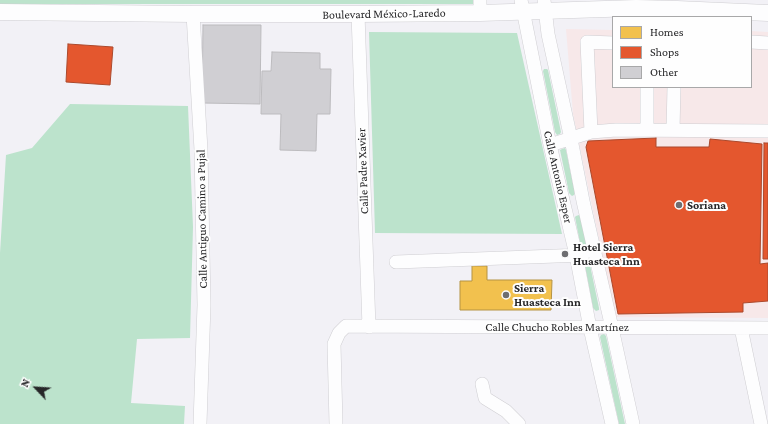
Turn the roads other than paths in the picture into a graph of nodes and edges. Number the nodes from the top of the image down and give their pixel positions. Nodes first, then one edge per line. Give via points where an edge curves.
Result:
1 (544, 5) edge
2 (480, 6) edge
3 (522, 6) edge
4 (0, 12) edge
5 (638, 13) edge
6 (677, 13) edge
7 (768, 13) edge
8 (193, 14) junction
9 (358, 14) junction
10 (752, 42) edge
11 (612, 43) edge
12 (768, 43) edge
13 (647, 88) edge
14 (674, 88) edge
15 (647, 130) junction
16 (673, 130) junction
17 (768, 131) edge
18 (592, 132) junction
19 (571, 139) junction
20 (550, 145) junction
21 (583, 201) junction
22 (565, 205) junction
23 (595, 254) junction
24 (576, 256) junction
25 (396, 262) dead end
26 (369, 327) junction
27 (590, 328) junction
28 (612, 328) junction
29 (741, 328) junction
30 (768, 328) edge
31 (482, 384) dead end
32 (200, 424) edge
33 (336, 424) edge
34 (519, 424) edge
35 (612, 424) edge
36 (633, 424) edge
37 (761, 424) edge

1 - 3 main road, Boulevard México-Laredo
1 - 5 main road, Boulevard México-Laredo
1 - 19 street, Calle Antonio Esper
2 - 3 main road, Boulevard México-Laredo
2 - 9 main road, Boulevard México-Laredo
3 - 20 street, Calle Antonio Esper
4 - 8 main road, Boulevard México-Laredo
5 - 6 main road, Boulevard México-Laredo
6 - 7 main road, Boulevard México-Laredo
8 - 9 main road, Boulevard México-Laredo
8 - 32 street, Calle Antiguo Camino a Pujal via 201,150 204,297
9 - 26 street, Calle Padre Xavier
10 - 12 street
11 - 18 street via 587,42
13 - 15 street
14 - 16 street
15 - 16 street
15 - 18 street
16 - 17 street
18 - 19 street
19 - 20 street
19 - 21 street, Calle Antonio Esper
20 - 22 street, Calle Antonio Esper
21 - 22 street
21 - 23 street, Calle Antonio Esper
22 - 24 street, Calle Antonio Esper
23 - 24 street
23 - 28 street, Calle Antonio Esper
24 - 25 street
24 - 27 street, Calle Antonio Esper
26 - 27 street, Calle Chucho Robles Martínez
26 - 33 street, Calle Chucho Robles Martínez via 346,326 334,344
27 - 28 street, Calle Chucho Robles Martínez
27 - 35 street, Calle Antonio Esper
28 - 29 street, Calle Chucho Robles Martínez
28 - 36 street, Calle Antonio Esper
29 - 30 street, Calle Chucho Robles Martínez
29 - 37 street
31 - 34 street via 485,398 506,411

